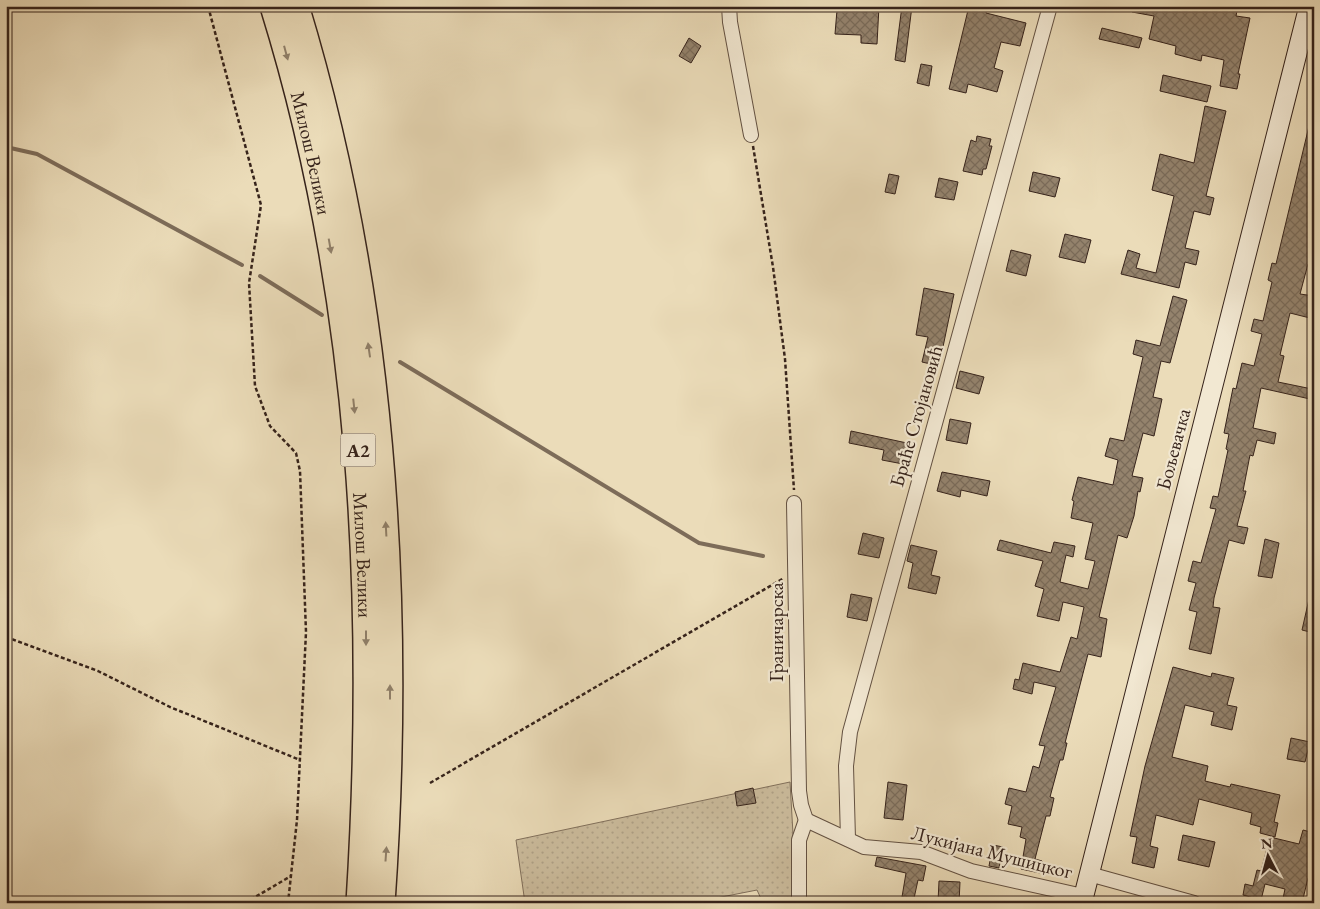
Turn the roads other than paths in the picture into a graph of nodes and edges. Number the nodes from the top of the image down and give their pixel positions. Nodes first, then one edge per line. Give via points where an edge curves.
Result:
1 (273, 6) edge
2 (296, 6) edge
3 (729, 6) edge
4 (1050, 6) edge
5 (1310, 9) edge
6 (751, 135) road end
7 (794, 503) road end
8 (806, 820) junction
9 (848, 839) junction
10 (1089, 874) junction
11 (1082, 899) edge
12 (359, 903) edge
13 (382, 903) edge
14 (799, 903) edge
15 (1194, 903) edge

1 -> 12 highway, Милош Велики / A2 via 304,121 328,234 358,448 366,595 366,757
13 -> 2 highway, Милош Велики / A2 via 390,674 382,446 363,305 337,166
3 - 6 street
4 - 9 street, Браће Стојановић via 850,732 846,766
5 - 10 main road, Бољевачка
7 - 8 street, Граничарска via 799,791
8 - 9 street, Лукијана Мушицког
8 - 14 street via 799,840
9 - 11 street, Лукијана Мушицког via 864,847 921,852 970,870
10 - 11 main road, Бољевачка
10 - 15 street

